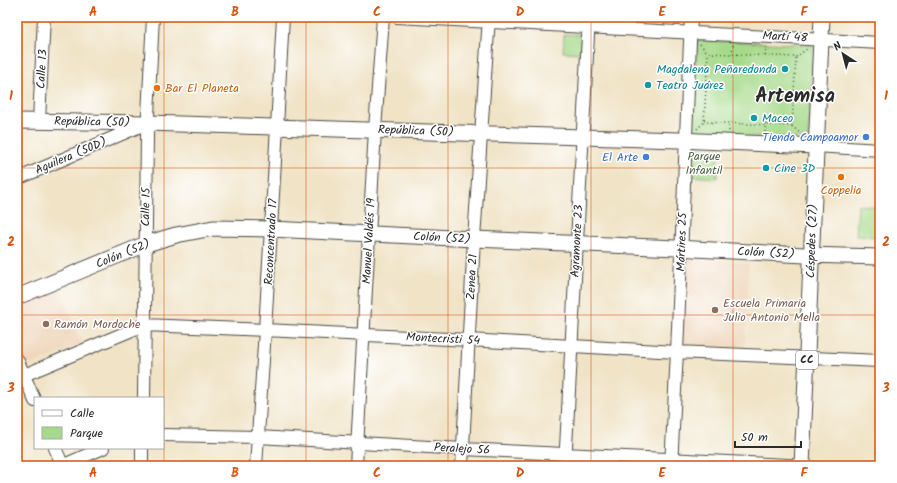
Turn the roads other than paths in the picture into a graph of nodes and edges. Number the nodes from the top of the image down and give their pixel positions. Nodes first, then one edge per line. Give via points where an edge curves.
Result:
1 (44, 17) edge
2 (153, 17) edge
3 (283, 17) edge
4 (383, 17) edge
5 (397, 17) edge
6 (691, 17) edge
7 (822, 17) edge
8 (488, 20) edge
9 (589, 22) edge
10 (694, 36) junction
11 (821, 40) junction
12 (880, 43) edge
13 (17, 121) edge
14 (39, 121) junction
15 (148, 123) junction
16 (277, 127) junction
17 (375, 130) junction
18 (480, 134) junction
19 (691, 135) junction
20 (582, 137) junction
21 (816, 146) junction
22 (880, 150) edge
23 (17, 179) edge
24 (271, 229) junction
25 (369, 234) junction
26 (474, 239) junction
27 (146, 244) junction
28 (577, 244) junction
29 (681, 248) junction
30 (812, 255) junction
31 (880, 257) edge
32 (17, 297) edge
33 (144, 325) junction
34 (265, 330) junction
35 (364, 335) junction
36 (469, 340) junction
37 (571, 346) junction
38 (677, 352) junction
39 (807, 358) junction
40 (17, 359) edge
41 (880, 361) edge
42 (20, 376) edge
43 (144, 397) edge
44 (34, 399) edge
45 (164, 435) edge
46 (258, 437) junction
47 (357, 443) junction
48 (55, 449) edge
49 (101, 449) edge
50 (142, 449) edge
51 (463, 449) junction
52 (565, 454) junction
53 (671, 463) edge
54 (62, 466) edge
55 (142, 466) edge
56 (256, 466) edge
57 (356, 466) edge
58 (462, 466) edge
59 (565, 466) edge
60 (802, 466) edge
61 (808, 466) edge

1 - 14 street, Calle 13
2 - 15 street, Calle 15
3 - 16 street, Reconcentrado 17
4 - 17 street, Manuel Valdés 19
5 - 8 street, Martí 48
6 - 10 street, Mártires 25
7 - 11 main road, Céspedes (27) / CC
8 - 9 street, Martí 48
8 - 18 street, Zenea 21
9 - 10 street, Martí 48
9 - 20 street, Agramonte 23
10 - 11 street, Martí 48
10 - 19 street, Mártires 25
11 - 12 street, Martí 48
11 - 21 main road, Céspedes (27) / CC
13 - 14 main road, República (50)
14 - 15 main road, República (50)
15 - 16 main road, República (50)
15 - 23 street, Aguilera (50D)
15 - 27 street, Calle 15
16 - 17 main road, República (50)
16 - 24 street, Reconcentrado 17
17 - 18 main road, República (50)
17 - 25 street, Manuel Valdés 19
18 - 20 main road, República (50)
18 - 26 street, Zenea 21
19 - 20 main road, República (50)
19 - 21 main road, República (50) via 764,144
19 - 29 street, Mártires 25
20 - 28 street, Agramonte 23
21 - 22 street
21 - 30 main road, Céspedes (27) / CC
24 - 25 main road, Colón (52)
24 - 27 main road, Colón (52) via 213,228
24 - 34 street, Reconcentrado 17
25 - 26 main road, Colón (52)
25 - 35 street, Manuel Valdés 19
26 - 28 main road, Colón (52)
26 - 36 street, Zenea 21
27 - 32 main road, Colón (52)
27 - 33 street, Calle 15
28 - 29 main road, Colón (52)
28 - 37 street, Agramonte 23
29 - 30 main road, Colón (52)
29 - 38 street, Mártires 25
30 - 31 main road, Colón (52)
30 - 39 main road, Céspedes (27) / CC
33 - 34 street, Montecristi 54
33 - 42 street, Montecristi 54
33 - 43 street, Calle 15
34 - 35 street, Montecristi 54
34 - 46 street, Reconcentrado 17
35 - 36 street, Montecristi 54
35 - 47 street, Manuel Valdés 19
36 - 37 street, Montecristi 54
36 - 51 street, Zenea 21
37 - 38 street, Montecristi 54
37 - 52 street, Agramonte 23
38 - 39 street, Montecristi 54
38 - 53 street, Mártires 25
39 - 41 street, Montecristi 54
39 - 60 main road, Céspedes (27) / CC
40 - 42 street
42 - 44 street
45 - 46 street, Peralejo 56
46 - 47 street, Peralejo 56
46 - 56 street, Reconcentrado 17
47 - 51 street, Peralejo 56
47 - 57 street, Manuel Valdés 19
48 - 54 street
49 - 54 street
50 - 55 street
51 - 52 street, Peralejo 56
51 - 58 street, Zenea 21
52 - 53 street, Peralejo 56
52 - 59 street, Agramonte 23
53 - 60 street, Peralejo 56
60 - 61 street, Peralejo 56

